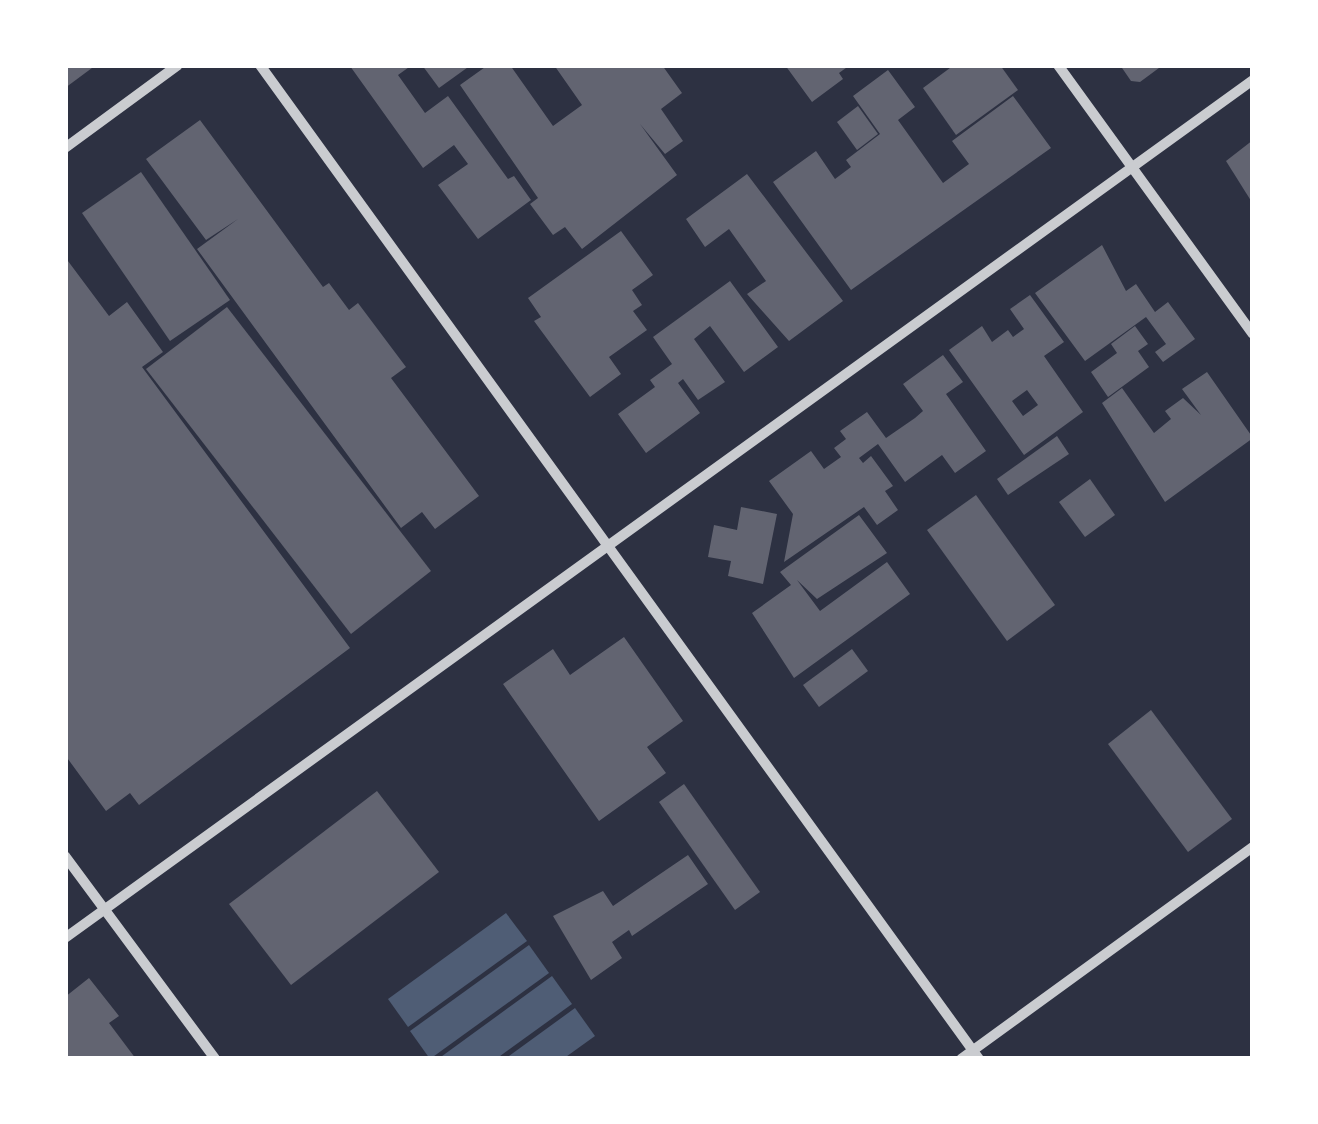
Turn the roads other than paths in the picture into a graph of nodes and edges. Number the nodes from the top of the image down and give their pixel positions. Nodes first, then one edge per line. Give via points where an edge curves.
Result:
1 (178, 65) edge
2 (260, 65) edge
3 (1058, 65) edge
4 (1253, 80) edge
5 (65, 148) edge
6 (1132, 168) junction
7 (1253, 334) edge
8 (606, 548) junction
9 (1253, 847) edge
10 (65, 856) edge
11 (103, 910) junction
12 (65, 938) edge
13 (975, 1055) edge
14 (214, 1059) edge
15 (961, 1059) edge

1 - 5 street
2 - 8 street
3 - 6 street
4 - 6 street
6 - 7 street
6 - 8 street
8 - 11 street
8 - 13 street
9 - 13 street
10 - 11 street
11 - 12 street
11 - 14 street
13 - 15 street

